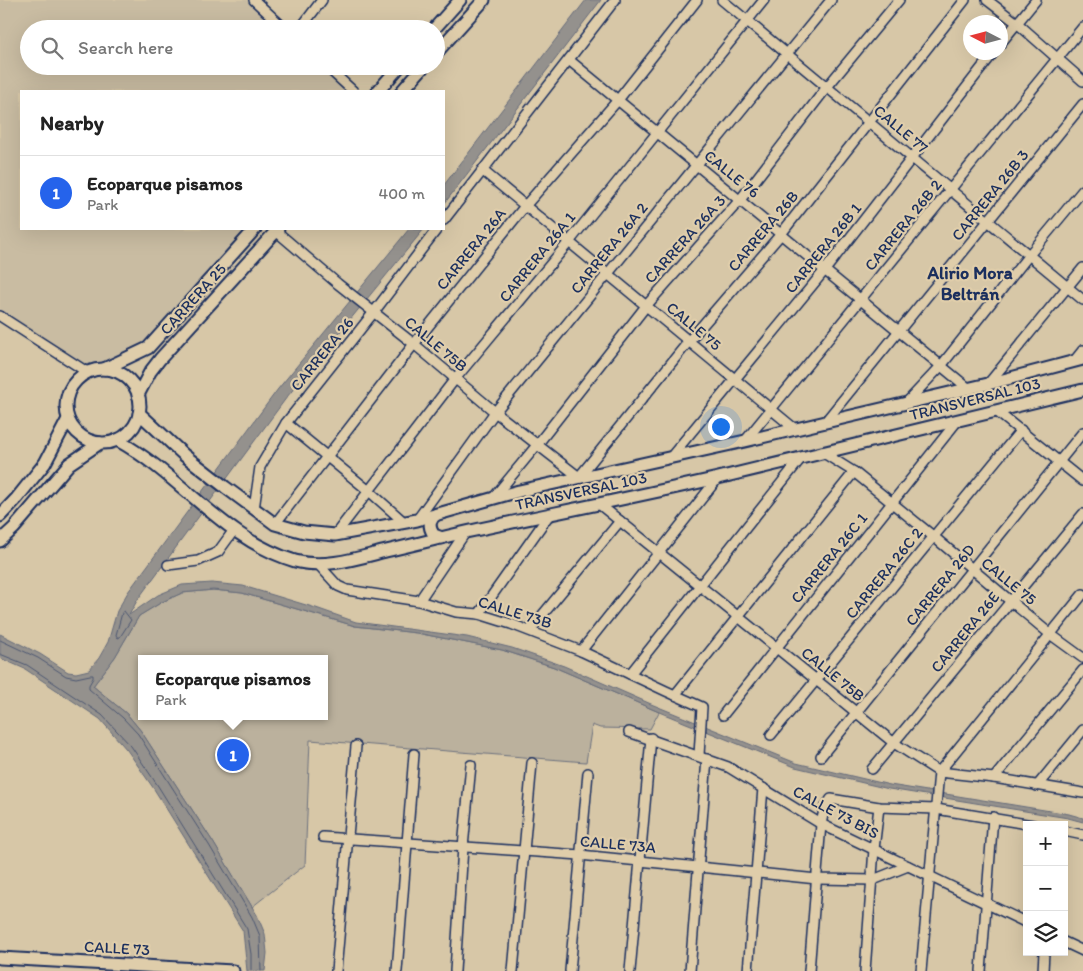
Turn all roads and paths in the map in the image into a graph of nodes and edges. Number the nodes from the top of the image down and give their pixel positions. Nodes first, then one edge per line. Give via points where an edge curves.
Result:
1 (254, 0) edge
2 (322, 0) edge
3 (460, 0) edge
4 (484, 0) edge
5 (615, 0) edge
6 (698, 0) edge
7 (722, 0) edge
8 (764, 0) edge
9 (832, 0) edge
10 (899, 0) edge
11 (965, 0) edge
12 (987, 0) edge
13 (1036, 0) edge
14 (275, 20) edge
15 (307, 20) edge
16 (442, 20) edge
17 (747, 20) junction
18 (1017, 23) junction
19 (1083, 27) edge
20 (1008, 34) edge
21 (445, 43) edge
22 (787, 54) junction
23 (1057, 59) junction
24 (569, 60) junction
25 (988, 60) edge
26 (336, 75) edge
27 (392, 75) edge
28 (416, 75) edge
29 (1083, 81) edge
30 (827, 88) junction
31 (352, 90) edge
32 (379, 90) edge
33 (403, 90) edge
34 (618, 100) junction
35 (1083, 104) edge
36 (869, 123) junction
37 (657, 132) junction
38 (912, 158) junction
39 (697, 165) junction
40 (482, 170) junction
41 (950, 190) junction
42 (1083, 190) edge
43 (740, 200) junction
44 (525, 206) junction
45 (445, 219) edge
46 (988, 221) junction
47 (254, 230) edge
48 (277, 230) edge
49 (436, 230) edge
50 (781, 234) junction
51 (569, 242) junction
52 (1028, 255) junction
53 (1083, 268) edge
54 (825, 270) junction
55 (607, 274) junction
56 (1067, 288) junction
57 (861, 300) junction
58 (1083, 300) edge
59 (646, 306) junction
60 (372, 311) junction
61 (0, 316) edge
62 (899, 331) junction
63 (689, 341) junction
64 (414, 344) junction
65 (1083, 350) edge
66 (1079, 360) edge
67 (941, 366) junction
68 (104, 369) junction
69 (87, 372) junction
70 (455, 379) junction
71 (735, 379) junction
72 (988, 384) junction
73 (968, 388) junction
74 (1083, 390) edge
75 (138, 395) junction
76 (907, 402) junction
77 (771, 410) junction
78 (996, 411) junction
79 (495, 412) junction
80 (139, 413) junction
81 (68, 419) junction
82 (958, 420) junction
83 (825, 422) junction
84 (286, 423) junction
85 (795, 429) junction
86 (1021, 430) junction
87 (1083, 432) edge
88 (117, 440) junction
89 (746, 441) junction
90 (100, 443) junction
91 (537, 445) junction
92 (822, 452) junction
93 (327, 456) junction
94 (802, 457) junction
95 (670, 458) junction
96 (1059, 461) junction
97 (854, 472) junction
98 (579, 477) junction
99 (718, 478) junction
100 (1083, 481) edge
101 (369, 491) junction
102 (494, 497) junction
103 (892, 503) junction
104 (598, 504) junction
105 (254, 509) junction
106 (437, 514) junction
107 (1083, 514) edge
108 (549, 515) junction
109 (0, 516) edge
110 (417, 520) junction
111 (620, 521) junction
112 (404, 522) junction
113 (275, 524) junction
114 (234, 530) junction
115 (465, 532) junction
116 (335, 535) junction
117 (934, 536) junction
118 (442, 538) junction
119 (0, 541) edge
120 (659, 552) junction
121 (317, 563) junction
122 (168, 565) dead end
123 (972, 569) junction
124 (700, 586) junction
125 (1083, 594) edge
126 (1010, 600) junction
127 (418, 601) junction
128 (479, 614) junction
129 (738, 616) junction
130 (530, 630) junction
131 (1050, 634) junction
132 (776, 648) junction
133 (581, 651) junction
134 (1083, 658) edge
135 (1083, 670) edge
136 (630, 674) junction
137 (816, 680) junction
138 (675, 695) junction
139 (856, 712) junction
140 (723, 715) dead end
141 (1083, 730) edge
142 (629, 732) dead end
143 (771, 735) dead end
144 (651, 738) junction
145 (894, 743) junction
146 (356, 746) dead end
147 (414, 754) dead end
148 (821, 756) dead end
149 (703, 757) junction
150 (532, 763) dead end
151 (471, 765) dead end
152 (872, 770) dead end
153 (939, 772) junction
154 (588, 773) dead end
155 (994, 778) junction
156 (1038, 786) junction
157 (763, 788) junction
158 (1083, 793) edge
159 (879, 807) junction
160 (936, 808) junction
161 (993, 817) junction
162 (1023, 823) edge
163 (821, 824) junction
164 (1068, 832) edge
165 (1083, 835) edge
166 (323, 837) dead end
167 (349, 838) junction
168 (407, 842) junction
169 (463, 847) junction
170 (874, 849) junction
171 (524, 851) junction
172 (580, 855) junction
173 (640, 860) junction
174 (908, 866) junction
175 (699, 867) junction
176 (756, 872) junction
177 (930, 877) junction
178 (817, 879) junction
179 (873, 880) junction
180 (986, 904) junction
181 (1023, 921) edge
182 (1068, 944) edge
183 (1083, 951) edge
184 (1044, 956) edge
185 (0, 958) edge
186 (203, 970) edge
187 (233, 971) edge
188 (336, 971) edge
189 (397, 971) edge
190 (455, 971) edge
191 (513, 971) edge
192 (570, 971) edge
193 (630, 971) edge
194 (690, 971) edge
195 (748, 971) edge
196 (809, 971) edge
197 (865, 971) edge
198 (921, 971) edge
199 (981, 971) edge
200 (1043, 971) edge

1 - 14 street
2 - 15 street
3 - 16 street
4 - 21 street
5 - 24 street
6 - 34 street, CARRERA 26A
7 - 17 street, CALLE 77
8 - 17 street, CARRERA 26A 1
9 - 22 street, CARRERA 26A 2
10 - 30 street, CARRERA 26A 3
11 - 36 street, CARRERA 26B
12 - 18 street
13 - 18 street
17 - 22 street, CALLE 77
17 - 37 street, CARRERA 26A 1
18 - 20 street
18 - 23 street
19 - 23 street, CARRERA 26B 2
22 - 30 street, CALLE 77
22 - 39 street, CARRERA 26A 2
23 - 29 street
23 - 41 street, CARRERA 26B 2
24 - 34 street, CALLE 76
24 - 40 street
25 - 38 street, CARRERA 26B 1
26 - 31 street
27 - 32 street
28 - 33 street
30 - 36 street, CALLE 77
30 - 43 street, CARRERA 26A 3
34 - 37 street, CALLE 76
34 - 44 street, CARRERA 26A
35 - 46 street, CARRERA 26B 3
36 - 38 street, CALLE 77
36 - 50 street, CARRERA 26B
37 - 39 street, CALLE 76
37 - 51 street, CARRERA 26A 1
38 - 41 street, CALLE 77
38 - 54 street, CARRERA 26B 1
39 - 43 street, CALLE 76
39 - 55 street, CARRERA 26A 2
40 - 44 street, CALLE 75
40 - 45 street
41 - 46 street, CALLE 77
41 - 57 street, CARRERA 26B 2
42 - 52 street
43 - 50 street, CALLE 76
43 - 59 street, CARRERA 26A 3
44 - 51 street, CALLE 75
44 - 64 street, CARRERA 26A
46 - 52 street, CALLE 77
46 - 62 street, CARRERA 26B 3
47 - 68 street, CARRERA 25 via 148,348
48 - 60 street, CALLE 75B
48 - 75 street, CARRERA 25 via 160,359
49 - 60 street, CARRERA 26
50 - 54 street, CALLE 76
50 - 63 street, CARRERA 26B
51 - 55 street, CALLE 75
51 - 70 street, CARRERA 26A 1
52 - 56 street, CALLE 77
52 - 67 street
53 - 56 street
54 - 57 street, CALLE 76
54 - 71 street, CARRERA 26B 1
55 - 59 street, CALLE 75
55 - 79 street, CARRERA 26A 2
56 - 58 street, CALLE 77
56 - 72 street
57 - 62 street, CALLE 76
57 - 77 street, CARRERA 26B 2
59 - 63 street, CALLE 75
59 - 91 street, CARRERA 26A 3
60 - 64 street, CALLE 75B
60 - 84 street, CARRERA 26
61 - 69 street
62 - 67 street, CALLE 76
62 - 83 street, CARRERA 26B 3
63 - 71 street, CALLE 75
63 - 98 street, CARRERA 26B
64 - 70 street, CALLE 75B
64 - 93 street, CARRERA 26A
65 - 66 street
66 - 72 street, TRANSVERSAL 103
67 - 73 street, CALLE 76
67 - 76 street
68 - 69 street, CARRERA 25
68 - 75 street via 125,376
69 - 81 street via 69,391
70 - 79 street, CALLE 75B
70 - 101 street, CARRERA 26A 1
71 - 77 street, CALLE 75
71 - 95 street, CARRERA 26B 1
72 - 73 street, TRANSVERSAL 103
73 - 76 street, TRANSVERSAL 103
74 - 78 street, TRANSVERSAL 103
75 - 80 street
76 - 83 street, TRANSVERSAL 103
77 - 85 street, CALLE 75
77 - 89 street, CARRERA 26B 2
78 - 82 street, TRANSVERSAL 103
78 - 86 street
79 - 91 street, CALLE 75B
79 - 110 street, CARRERA 26A 2
80 - 88 street via 132,429
80 - 105 street, TRANSVERSAL 103 via 184,455
81 - 90 street via 80,436
81 - 109 street via 45,463
82 - 92 street, TRANSVERSAL 103
82 - 103 street, CARRERA 26C 1
83 - 85 street, TRANSVERSAL 103
84 - 93 street
84 - 105 street, CARRERA 26 via 260,467
85 - 89 street, TRANSVERSAL 103
86 - 96 street
86 - 117 street, CARRERA 26C 2
87 - 96 street, CARRERA 26D
88 - 90 street
88 - 114 street, TRANSVERSAL 103 via 169,474
89 - 95 street, TRANSVERSAL 103
90 - 119 street via 69,464
91 - 98 street, CALLE 75B
91 - 102 street, CARRERA 26A 3
92 - 94 street, TRANSVERSAL 103
92 - 97 street, CALLE 75
93 - 101 street
93 - 113 street, CARRERA 26A
94 - 99 street, TRANSVERSAL 103
94 - 124 street
95 - 98 street, TRANSVERSAL 103
96 - 100 street
96 - 123 street, CARRERA 26D
97 - 103 street, CALLE 75
97 - 129 street
98 - 102 street, TRANSVERSAL 103
99 - 104 street, TRANSVERSAL 103
99 - 120 street
101 - 112 street
101 - 116 street, CARRERA 26A 1
102 - 106 street, TRANSVERSAL 103
103 - 117 street, CALLE 75
103 - 132 street, CARRERA 26C 1
104 - 108 street, TRANSVERSAL 103
104 - 111 street, CALLE 75B
105 - 113 street, TRANSVERSAL 103
106 - 110 street, TRANSVERSAL 103
106 - 118 street via 431,520 430,528 434,535
107 - 126 street, CARRERA 26E
108 - 115 street, TRANSVERSAL 103
108 - 128 street
110 - 112 street, TRANSVERSAL 103
111 - 120 street, CALLE 75B
111 - 130 street
112 - 116 street, TRANSVERSAL 103
113 - 116 street, TRANSVERSAL 103 via 304,532
114 - 121 street, TRANSVERSAL 103 via 272,552 298,562
114 - 122 street via 218,552 198,561
115 - 118 street, TRANSVERSAL 103
115 - 127 street
117 - 123 street, CALLE 75
117 - 137 street, CARRERA 26C 2
118 - 121 street, TRANSVERSAL 103 via 345,561
120 - 124 street, CALLE 75B
120 - 133 street
121 - 127 street, CALLE 73B via 338,586 347,590
123 - 126 street, CALLE 75
123 - 139 street, CARRERA 26D
124 - 129 street, CALLE 75B
124 - 136 street
125 - 131 street
126 - 131 street, CALLE 75
126 - 145 street, CARRERA 26E
127 - 128 street, CALLE 73B via 456,612
128 - 130 street, CALLE 73B
129 - 132 street, CALLE 75B
129 - 138 street
130 - 133 street, CALLE 73B
131 - 134 street, CALLE 75
131 - 153 street
132 - 137 street, CALLE 75B
132 - 140 street, CARRERA 26C 1
133 - 136 street, CALLE 73B
135 - 155 street
136 - 138 street, CALLE 73B
137 - 139 street, CALLE 75B
137 - 143 street, CARRERA 26C 2
138 - 149 street, CALLE 73B via 702,706
139 - 145 street, CALLE 75B
139 - 148 street, CARRERA 26D
141 - 156 street
142 - 144 street, CALLE 73 BIS
144 - 149 street, CALLE 73 BIS
144 - 173 street
145 - 152 street, CARRERA 26E
145 - 153 street, CALLE 75B
146 - 167 street
147 - 168 street
149 - 157 street, CALLE 73 BIS via 728,767
149 - 175 street
150 - 171 street
151 - 169 street
153 - 155 street, CALLE 75B
153 - 160 street
154 - 172 street
155 - 156 street, CALLE 75B
156 - 158 street, CALLE 75B
157 - 163 street, CALLE 73 BIS
157 - 176 street
159 - 160 street
159 - 163 street via 831,799
159 - 170 street
160 - 161 street
160 - 177 street
161 - 162 street
161 - 180 street
163 - 170 street, CALLE 73 BIS
163 - 178 street
164 - 165 street
166 - 167 street, CALLE 73A
167 - 168 street, CALLE 73A
167 - 188 street
168 - 169 street, CALLE 73A
168 - 189 street
169 - 171 street, CALLE 73A
169 - 190 street
170 - 174 street, CALLE 73 BIS
170 - 179 street
171 - 172 street, CALLE 73A
171 - 191 street
172 - 173 street, CALLE 73A
172 - 192 street
173 - 175 street, CALLE 73A
173 - 193 street
174 - 177 street, CALLE 73 BIS
174 - 179 street, CALLE 73A
175 - 176 street, CALLE 73A
175 - 194 street
176 - 178 street, CALLE 73A
176 - 195 street
177 - 180 street, CALLE 73 BIS
177 - 198 street
178 - 179 street, CALLE 73A
178 - 196 street
179 - 197 street
180 - 181 street, CALLE 73 BIS
180 - 199 street
182 - 183 street
184 - 200 street
185 - 186 street, CALLE 73
186 - 187 street, CALLE 73

